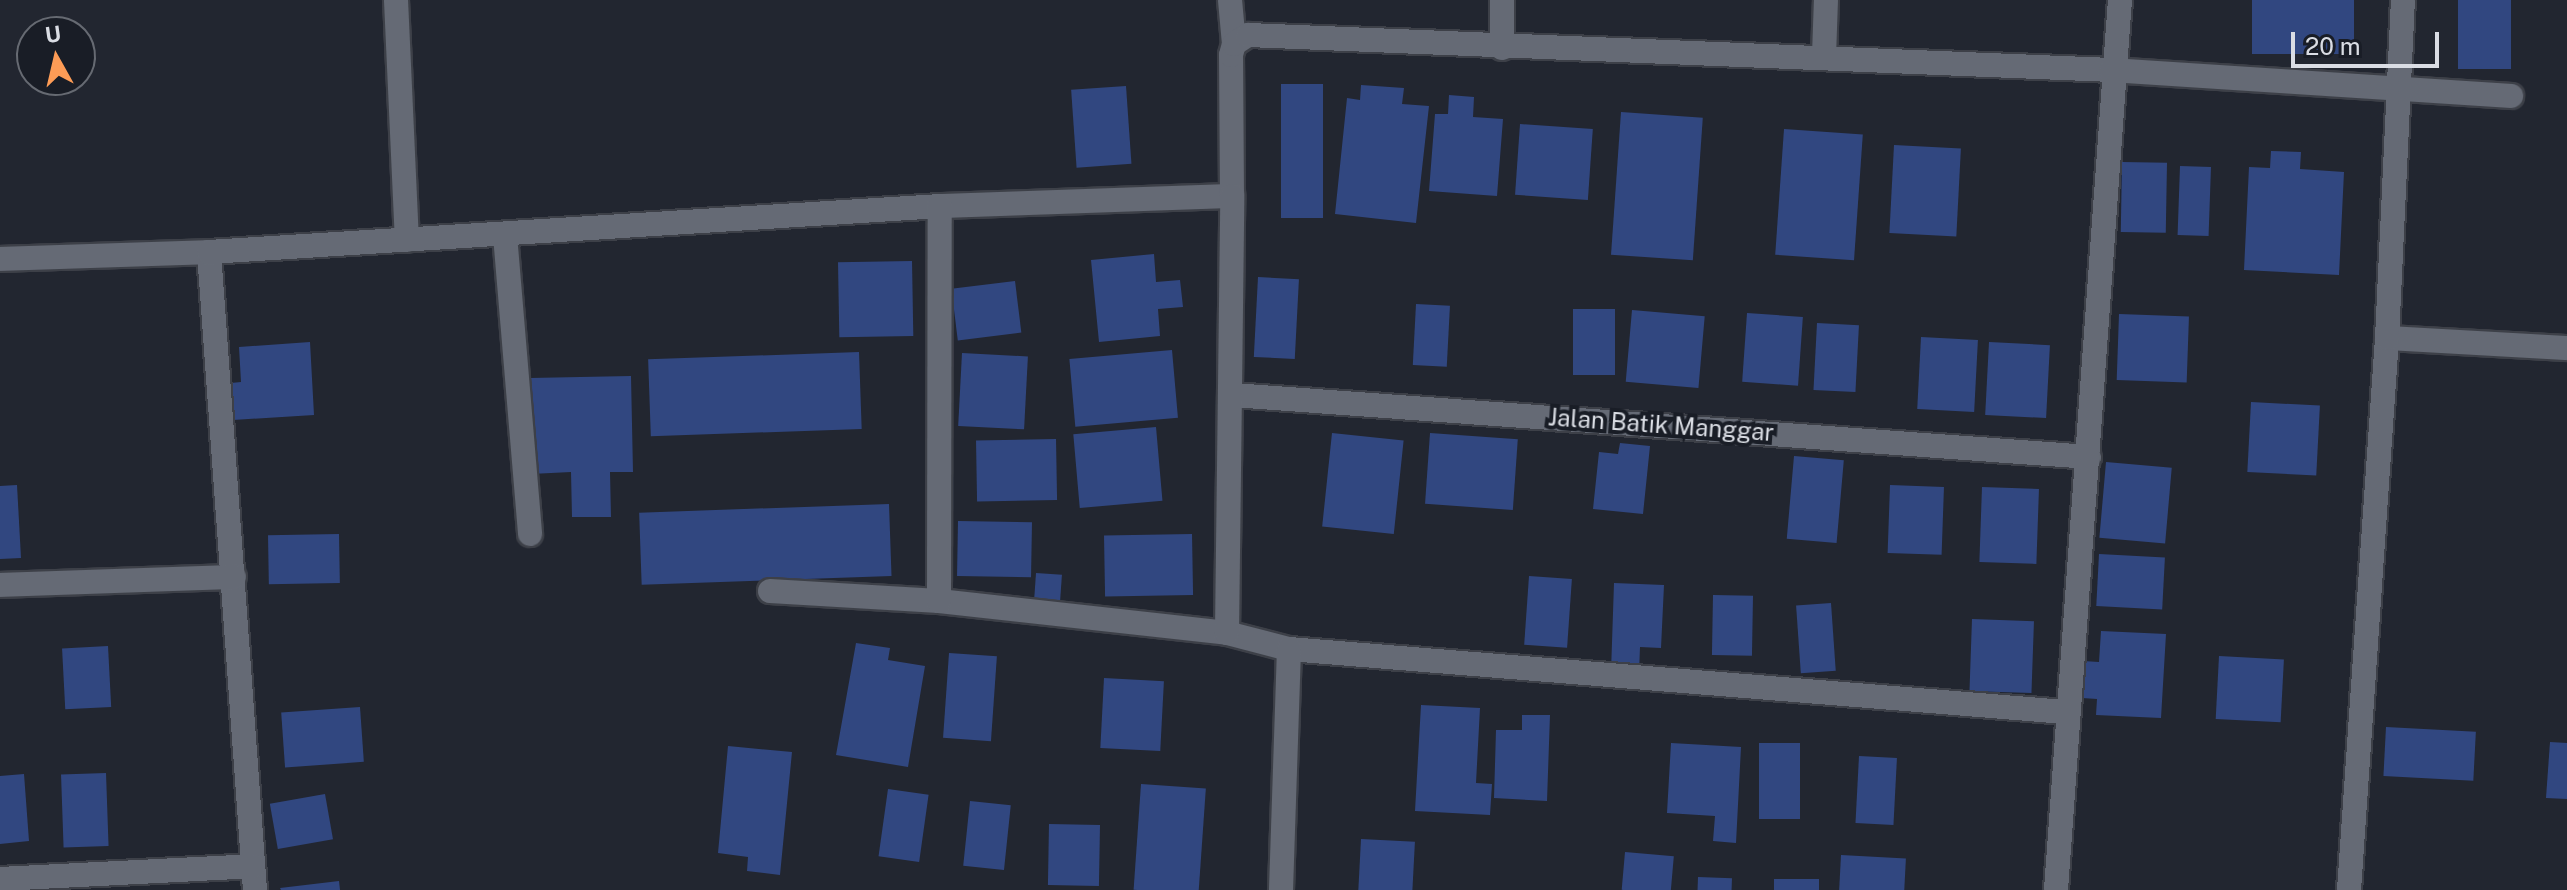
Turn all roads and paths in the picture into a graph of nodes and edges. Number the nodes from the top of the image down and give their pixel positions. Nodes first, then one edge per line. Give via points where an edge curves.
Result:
1 (396, 0) edge
2 (1230, 0) edge
3 (1502, 0) edge
4 (1826, 0) edge
5 (2120, 0) edge
6 (2403, 0) edge
7 (1234, 44) junction
8 (1502, 48) junction
9 (1824, 56) junction
10 (2111, 70) junction
11 (2398, 91) junction
12 (2511, 96) dead end
13 (1232, 196) junction
14 (940, 206) junction
15 (505, 235) junction
16 (407, 240) junction
17 (209, 252) junction
18 (0, 259) edge
19 (2387, 338) junction
20 (2567, 348) edge
21 (1233, 395) junction
22 (2089, 457) junction
23 (530, 534) dead end
24 (234, 577) junction
25 (0, 585) edge
26 (770, 591) dead end
27 (939, 601) junction
28 (1227, 633) junction
29 (1289, 649) junction
30 (2065, 712) junction
31 (254, 878) edge
32 (0, 879) edge
33 (1281, 890) edge
34 (2056, 890) edge
35 (2349, 890) edge

1 - 16 street
2 - 7 street
3 - 8 street
4 - 9 street
5 - 10 street
6 - 11 street
7 - 8 street via 1248,35
7 - 13 street
8 - 9 street
9 - 10 street
10 - 11 street
10 - 22 street
11 - 12 street
11 - 19 street
13 - 14 street
13 - 21 street
14 - 15 street
14 - 27 street
15 - 16 street
15 - 23 street
16 - 17 street
17 - 18 street
17 - 24 street
19 - 20 street
19 - 35 street
21 - 22 street, Jalan Batik Manggar
21 - 28 street
22 - 30 street
24 - 25 street
24 - 31 street
26 - 27 street
27 - 28 street
28 - 29 street
29 - 30 street
29 - 33 street
30 - 34 street
31 - 32 street

